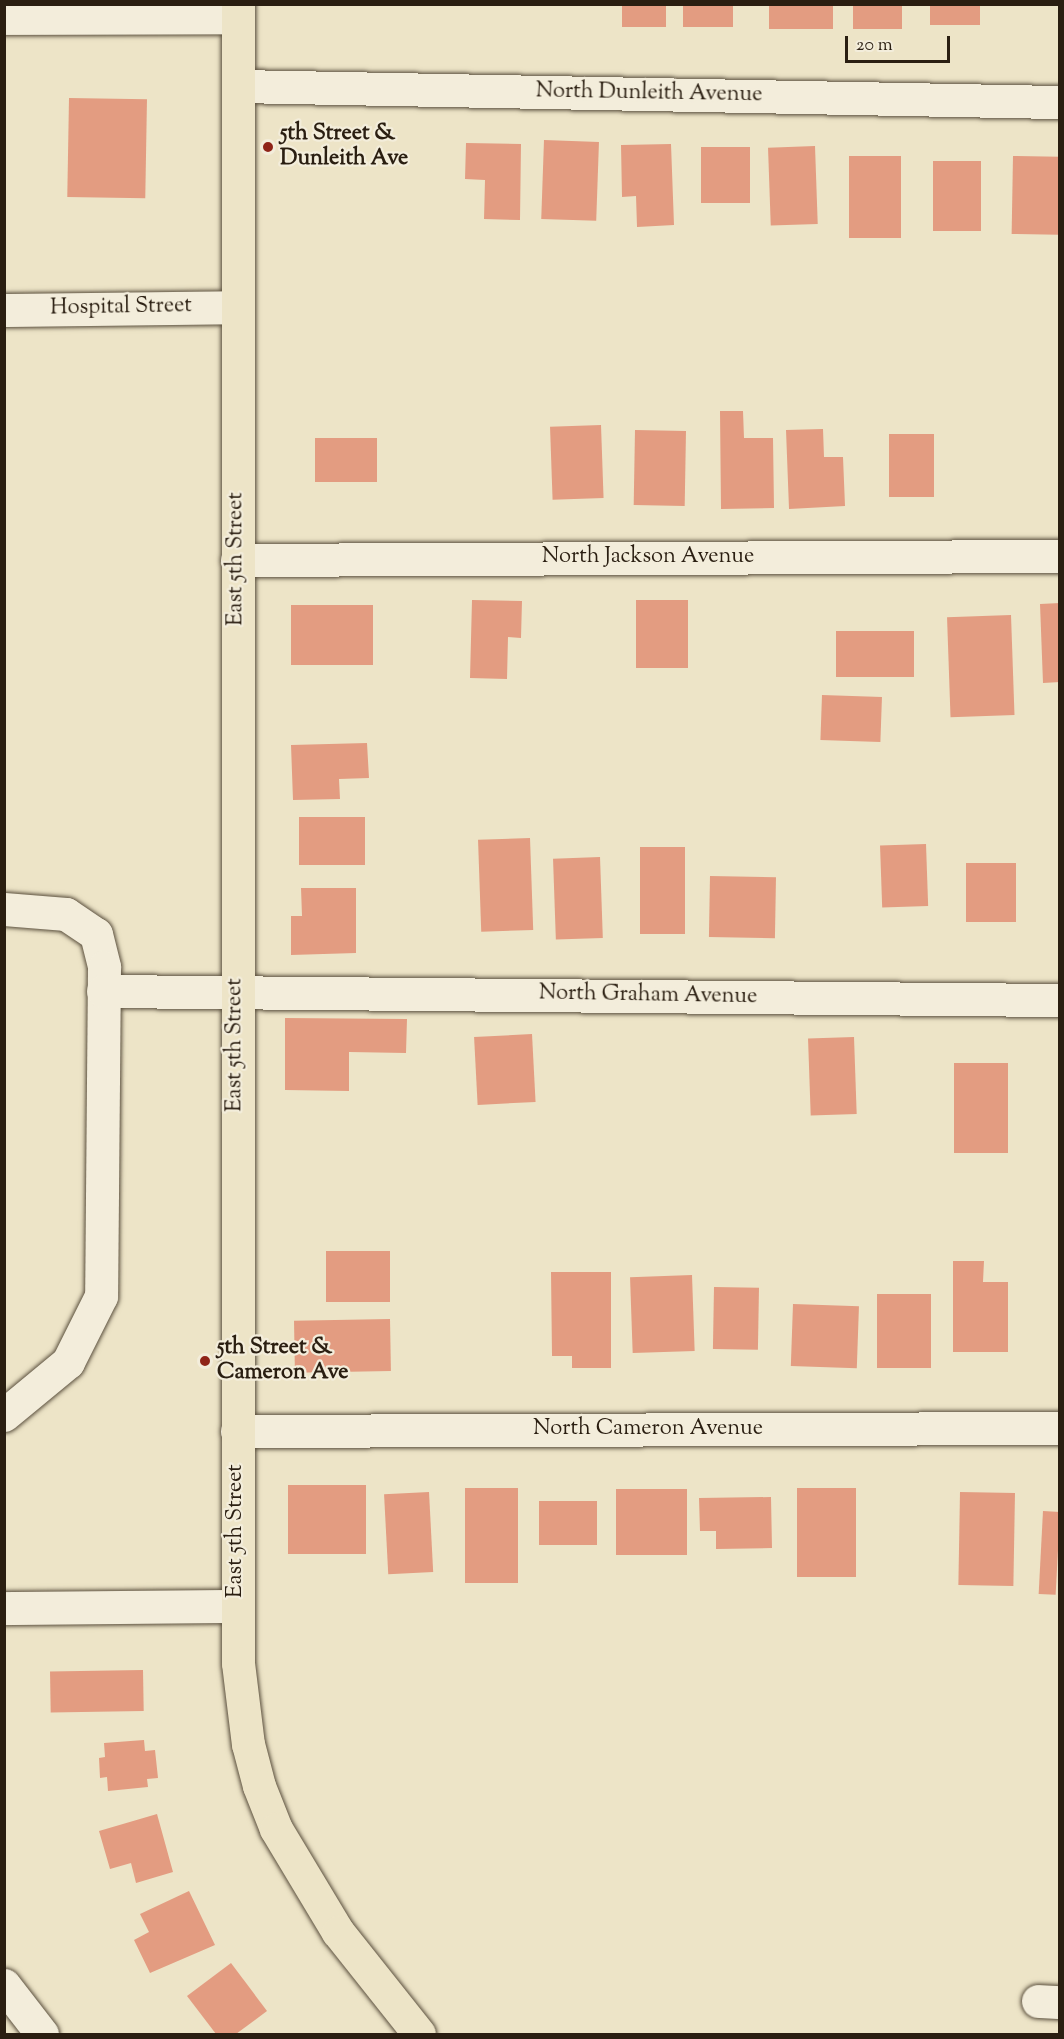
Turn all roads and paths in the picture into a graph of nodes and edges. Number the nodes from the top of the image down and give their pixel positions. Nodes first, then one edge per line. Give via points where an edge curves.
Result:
1 (238, 11) edge
2 (4, 18) edge
3 (238, 86) junction
4 (1059, 102) edge
5 (238, 307) junction
6 (4, 310) edge
7 (1059, 556) edge
8 (237, 560) junction
9 (4, 909) edge
10 (103, 991) junction
11 (236, 993) junction
12 (1059, 1000) edge
13 (4, 1415) edge
14 (1059, 1428) edge
15 (237, 1431) junction
16 (236, 1606) junction
17 (4, 1608) edge
18 (4, 1986) edge
19 (42, 2034) edge
20 (419, 2034) edge

1 - 2 street
1 - 3 main road, East 5th Street
3 - 4 street, North Dunleith Avenue
3 - 5 main road, East 5th Street
5 - 6 street, Hospital Street
5 - 8 main road, East 5th Street
7 - 8 street, North Jackson Avenue
8 - 11 main road, East 5th Street
9 - 10 street via 66,914 96,934 104,967
10 - 11 street, North Graham Avenue
10 - 13 street via 101,1296 68,1362
11 - 12 street, North Graham Avenue
11 - 15 main road, East 5th Street
14 - 15 street, North Cameron Avenue
15 - 16 main road, East 5th Street
16 - 17 street
16 - 20 main road, East 5th Street via 248,1744 276,1829 338,1932
18 - 19 street

